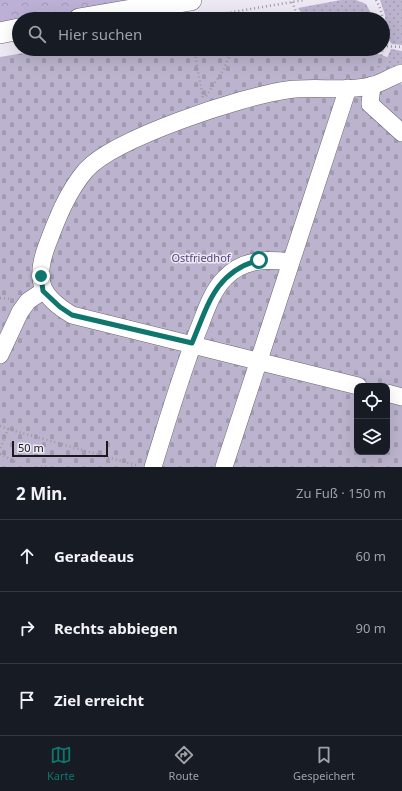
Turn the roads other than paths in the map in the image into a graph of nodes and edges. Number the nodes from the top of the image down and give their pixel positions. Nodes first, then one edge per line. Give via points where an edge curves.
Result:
1 (191, 0) edge
2 (120, 12) edge
3 (12, 30) edge
4 (0, 32) edge
5 (402, 73) edge
6 (372, 86) junction
7 (348, 88) junction
8 (370, 104) junction
9 (342, 108) junction
10 (402, 133) edge
11 (290, 262) junction
12 (43, 291) junction
13 (192, 343) junction
14 (0, 355) edge
15 (258, 361) junction
16 (354, 385) edge
17 (390, 394) edge
18 (402, 397) edge
19 (153, 467) edge
20 (224, 467) edge

1 - 2 main road
3 - 4 main road
5 - 6 lane
6 - 7 lane
6 - 8 lane
7 - 9 lane
7 - 12 lane via 287,90 228,104 205,111 112,151 86,170 63,205 43,257
8 - 9 lane via 362,109
8 - 10 lane
9 - 11 lane
11 - 13 lane via 259,260 245,264 225,277 209,302
11 - 15 lane
12 - 13 lane via 72,315
12 - 14 lane via 28,301 20,312
13 - 15 lane
13 - 19 lane
15 - 16 lane
15 - 20 lane
17 - 18 lane

